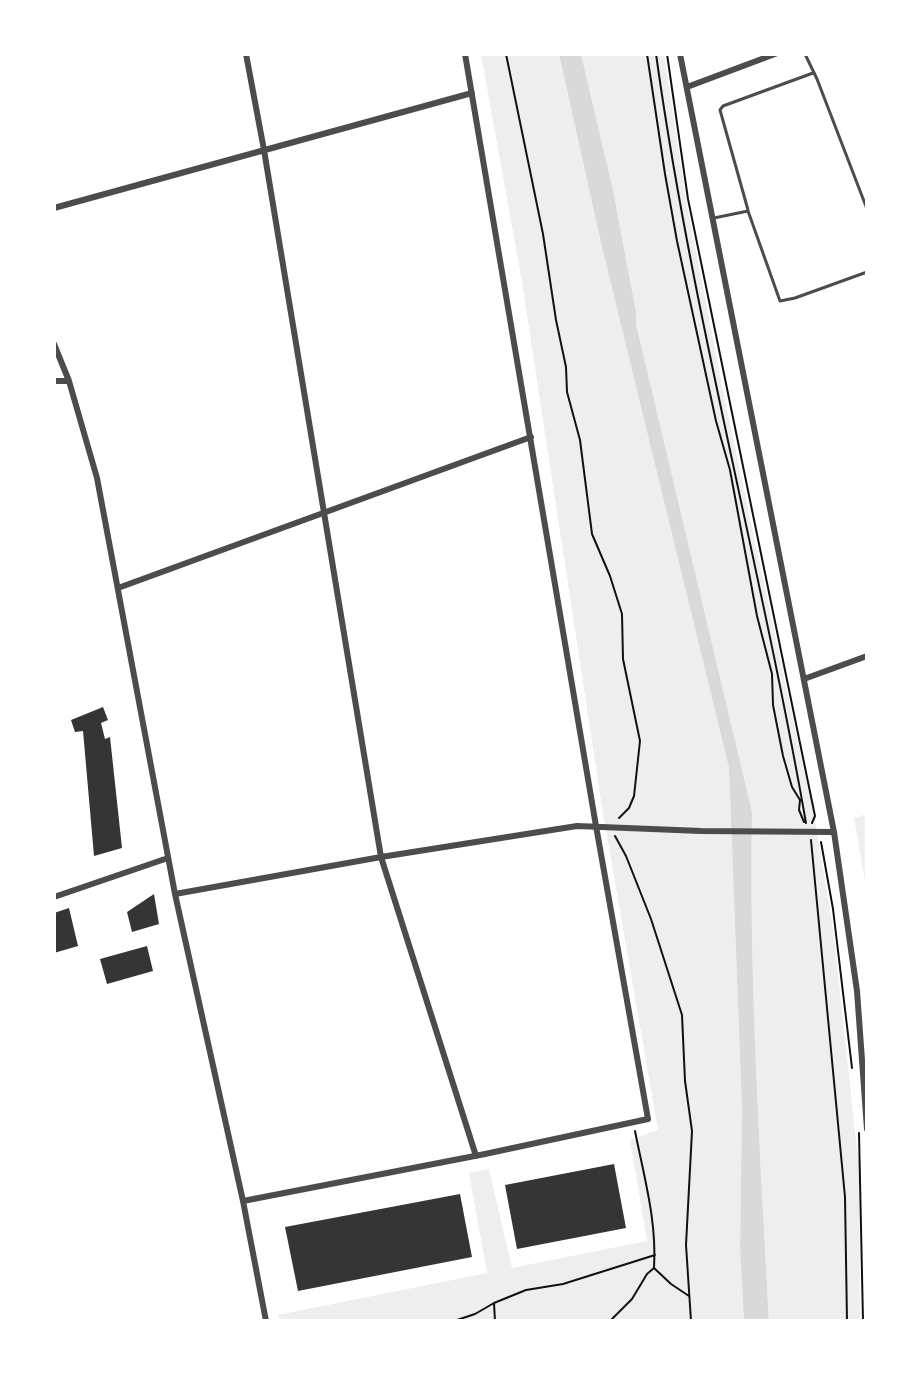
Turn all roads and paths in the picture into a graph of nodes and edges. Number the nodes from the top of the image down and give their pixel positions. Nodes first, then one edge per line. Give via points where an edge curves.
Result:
1 (246, 54) edge
2 (465, 54) edge
3 (506, 54) edge
4 (647, 54) edge
5 (656, 54) edge
6 (667, 54) edge
7 (680, 54) edge
8 (775, 54) edge
9 (805, 54) edge
10 (813, 73) junction
11 (687, 87) junction
12 (472, 93) junction
13 (264, 150) junction
14 (54, 208) edge
15 (867, 209) edge
16 (748, 211) junction
17 (712, 218) junction
18 (867, 272) edge
19 (54, 344) edge
20 (54, 381) edge
21 (69, 381) junction
22 (531, 437) junction
23 (324, 513) junction
24 (118, 588) junction
25 (867, 656) edge
26 (804, 679) junction
27 (815, 816) junction
28 (596, 826) junction
29 (609, 827) junction
30 (807, 828) junction
31 (819, 832) junction
32 (834, 832) junction
33 (381, 857) junction
34 (168, 858) junction
35 (175, 894) junction
36 (54, 897) edge
37 (853, 1077) dead end
38 (633, 1123) junction
39 (858, 1129) dead end
40 (867, 1129) edge
41 (476, 1156) junction
42 (243, 1201) junction
43 (655, 1255) junction
44 (654, 1268) junction
45 (689, 1296) junction
46 (494, 1303) junction
47 (266, 1321) edge
48 (454, 1321) edge
49 (495, 1321) edge
50 (610, 1321) edge
51 (691, 1321) edge
52 (847, 1321) edge
53 (863, 1321) edge

1 - 13 street
2 - 12 street
3 - 29 path via 543,234 567,392 580,440 592,534 622,614 623,659 640,741 633,803
4 - 30 path via 677,241 730,470 772,674 781,744
5 - 30 path via 668,143 724,426 786,708
6 - 27 path via 688,199
7 - 11 street
8 - 11 street
9 - 10 lane
10 - 15 lane
10 - 16 lane via 720,110
11 - 17 street
12 - 13 street
12 - 22 street
13 - 14 street
13 - 23 street
16 - 17 lane
16 - 18 lane via 780,301
17 - 26 street
19 - 21 street
20 - 21 street
21 - 24 street via 97,478
22 - 23 street
22 - 28 street
23 - 24 street
23 - 33 street
24 - 34 street
25 - 26 street
26 - 32 street
27 - 30 path
27 - 31 path
28 - 29 street
28 - 33 street
28 - 38 street via 648,1119
29 - 30 street via 701,831
29 - 45 path via 626,856 651,919 682,1015 692,1131 686,1245
30 - 31 street
30 - 52 path via 813,844 845,1197
31 - 32 street
31 - 37 path
32 - 40 street via 857,992
33 - 35 street
33 - 41 street
34 - 35 street
34 - 36 street
35 - 42 street
38 - 41 street
38 - 43 path via 647,1182
39 - 53 path
41 - 42 street
42 - 47 street
43 - 44 path
43 - 46 path via 563,1284 526,1290
44 - 45 path
44 - 50 path
45 - 51 path
46 - 48 path
46 - 49 path

